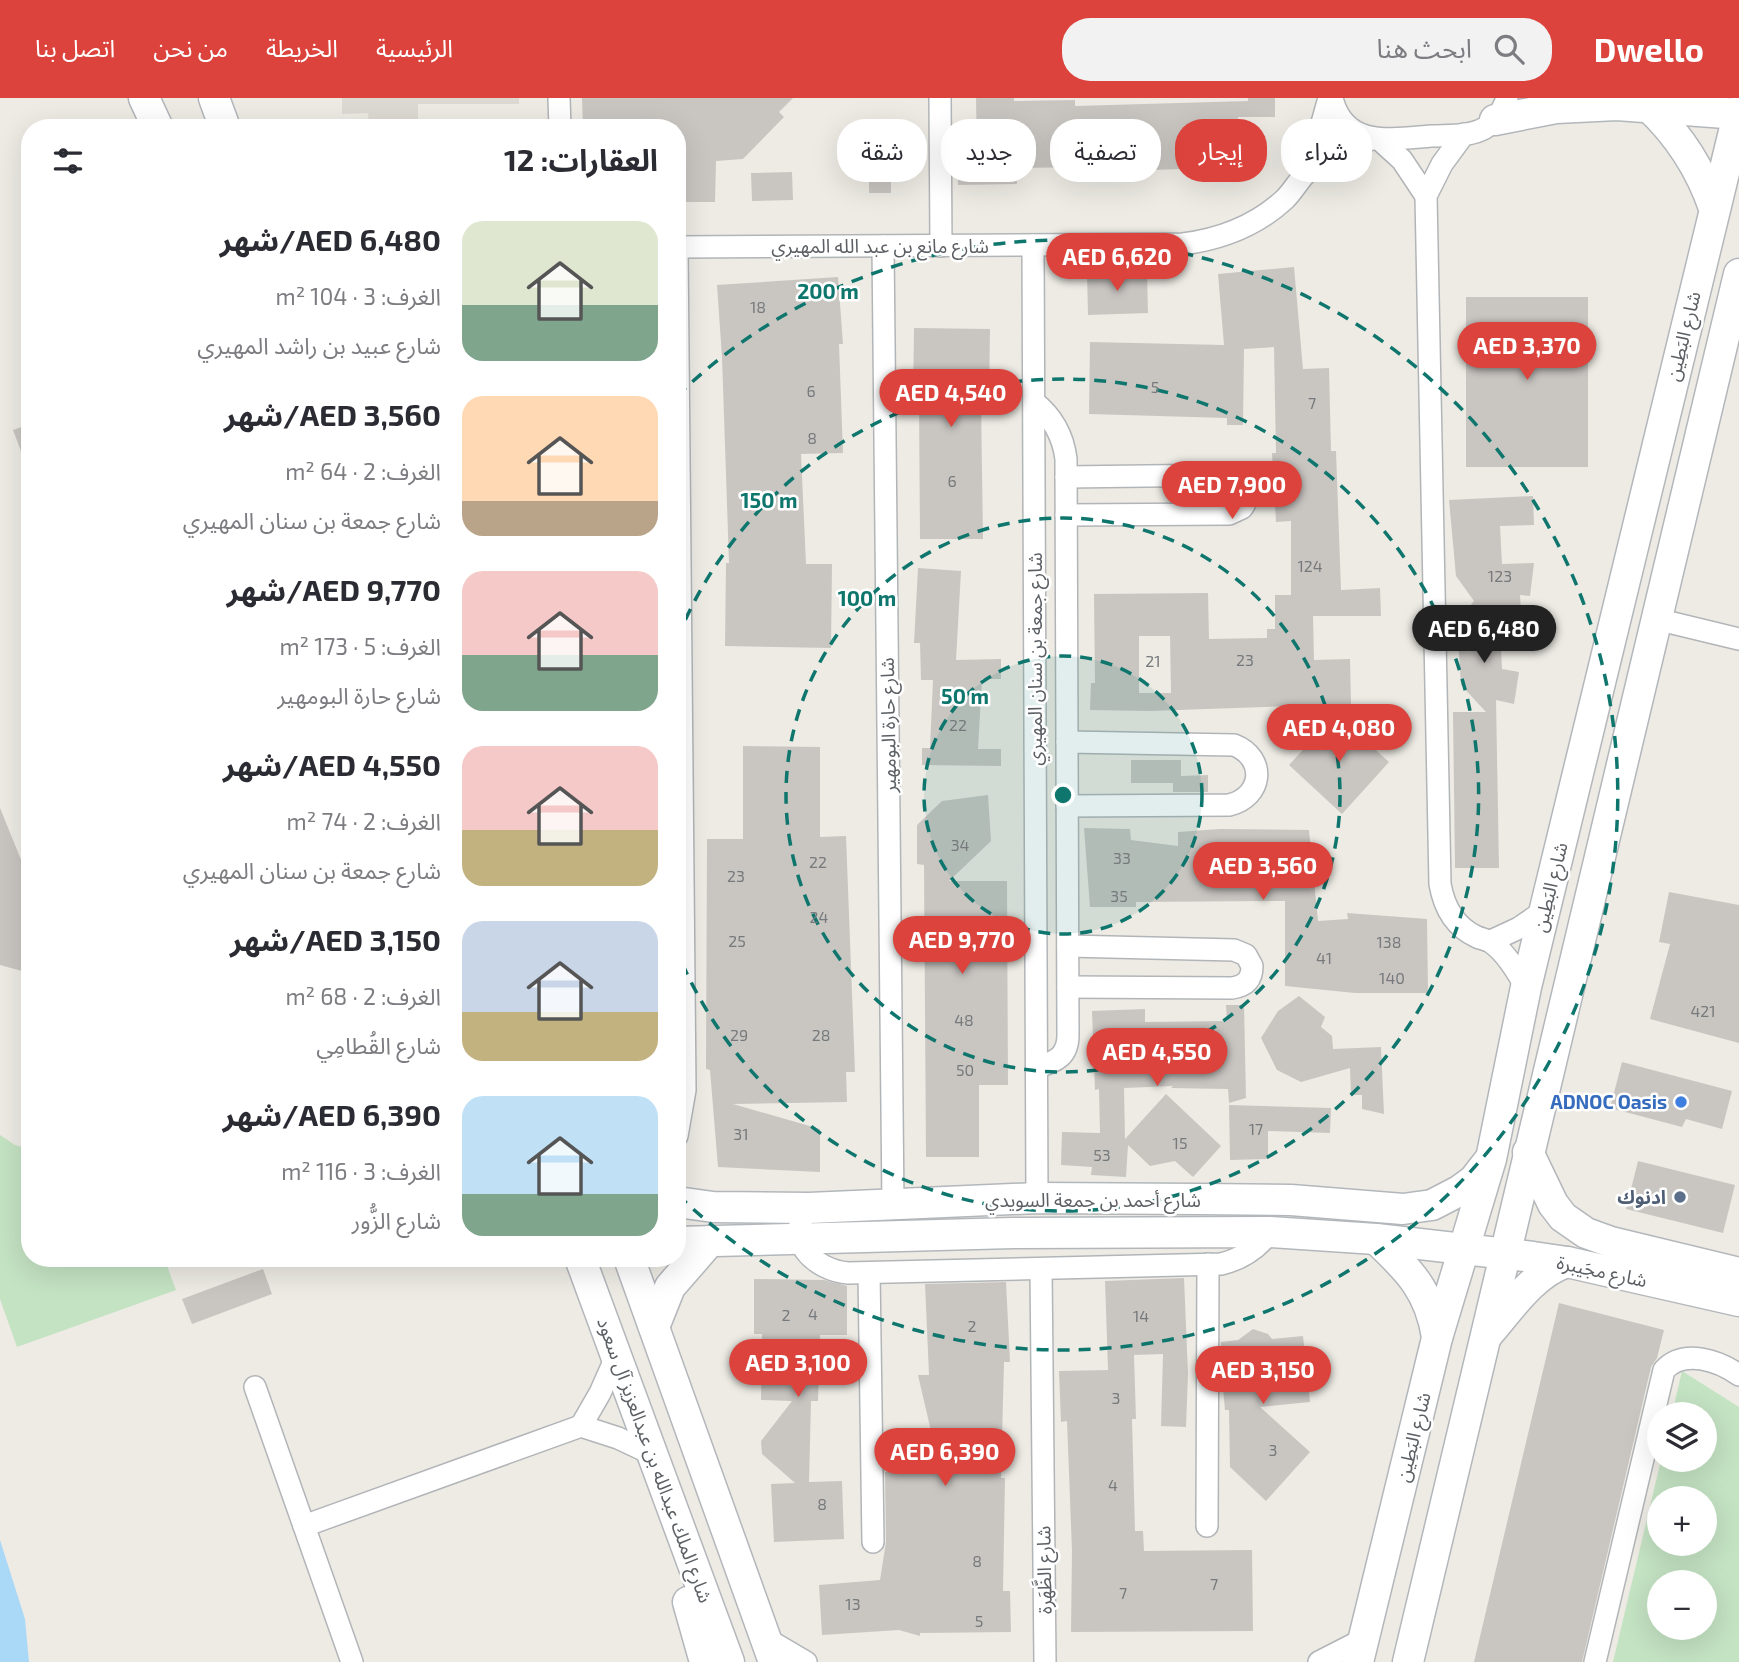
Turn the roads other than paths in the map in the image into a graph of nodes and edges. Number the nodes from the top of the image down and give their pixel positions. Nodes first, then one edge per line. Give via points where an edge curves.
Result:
1 (144, 98) edge
2 (559, 98) edge
3 (940, 98) edge
4 (1331, 98) edge
5 (1648, 106) junction
6 (1501, 109) edge
7 (1739, 113) edge
8 (154, 119) edge
9 (560, 119) edge
10 (1325, 119) edge
11 (1464, 134) junction
12 (1376, 139) junction
13 (1372, 140) edge
14 (1301, 182) edge
15 (1426, 197) junction
16 (1714, 208) junction
17 (1033, 245) junction
18 (883, 246) junction
19 (941, 246) junction
20 (686, 247) edge
21 (1739, 274) edge
22 (1034, 402) junction
23 (1066, 477) junction
24 (1066, 515) junction
25 (1656, 619) junction
26 (1739, 639) edge
27 (1067, 742) junction
28 (1067, 806) junction
29 (1545, 910) junction
30 (1490, 941) junction
31 (1068, 946) junction
32 (1526, 987) junction
33 (1068, 988) junction
34 (1037, 1067) junction
35 (1528, 1152) junction
36 (1491, 1159) junction
37 (1037, 1198) junction
38 (686, 1203) edge
39 (893, 1205) junction
40 (1379, 1207) junction
41 (808, 1208) junction
42 (1270, 1232) junction
43 (1013, 1233) junction
44 (800, 1238) junction
45 (1374, 1239) junction
46 (710, 1241) junction
47 (686, 1242) edge
48 (1464, 1249) junction
49 (1504, 1253) junction
50 (1566, 1262) junction
51 (1208, 1264) junction
52 (583, 1267) edge
53 (632, 1267) edge
54 (1041, 1269) junction
55 (869, 1273) junction
56 (1739, 1273) edge
57 (1739, 1301) edge
58 (654, 1327) junction
59 (1485, 1337) junction
60 (1437, 1338) junction
61 (616, 1357) junction
62 (1739, 1376) edge
63 (255, 1387) dead end
64 (581, 1426) junction
65 (654, 1455) junction
66 (304, 1526) junction
67 (1207, 1527) dead end
68 (873, 1542) dead end
69 (770, 1650) edge
70 (1361, 1651) edge
71 (352, 1662) edge
72 (705, 1662) edge
73 (729, 1662) edge
74 (806, 1662) edge
75 (1045, 1662) edge
76 (1319, 1662) edge
77 (1408, 1662) edge
78 (1595, 1662) edge

1 - 8 main road
2 - 9 street
3 - 19 street
4 - 10 street, شارع مانع بن عبد الله المهيري
4 - 12 street via 1344,122
5 - 6 main road
5 - 7 main road
5 - 16 main road via 1688,152
6 - 11 street via 1475,132
7 - 16 main road, شارع البَطِين
11 - 12 street, شارع مانع بن عبد الله المهيري
11 - 15 street
12 - 13 street, شارع مانع بن عبد الله المهيري
12 - 15 street via 1407,166
14 - 17 street, شارع مانع بن عبد الله المهيري via 1257,221 1222,237 1183,244
15 - 30 street via 1440,884 1446,906 1460,925
16 - 29 main road, شارع البَطِين
17 - 19 street, شارع مانع بن عبد الله المهيري
17 - 22 street, شارع جمعة بن سنان المهيري
18 - 19 street, شارع مانع بن عبد الله المهيري
18 - 20 street, شارع مانع بن عبد الله المهيري
18 - 39 street, شارع حارة البومهير
21 - 25 main road, شارع البَطِين
22 - 23 street via 1051,417 1061,437
22 - 34 street, شارع جمعة بن سنان المهيري
23 - 24 street
23 - 24 street via 1227,475 1240,478 1248,496 1242,509 1229,513
24 - 27 street
25 - 26 street
25 - 35 main road, شارع البَطِين
27 - 28 street
27 - 28 street, شارع جمعة بن سنان المهيري via 1234,745 1253,760 1257,777 1251,792 1229,805
28 - 31 street
29 - 30 street
29 - 32 main road, شارع البَطِين
30 - 32 street via 1511,962
31 - 33 street
31 - 33 street via 1234,950 1246,955 1252,966 1245,984 1232,988
32 - 36 main road, شارع البَطِين
33 - 34 street via 1068,1046 1058,1060
34 - 37 street, شارع جمعة بن سنان المهيري
35 - 49 main road, شارع البَطِين
35 - 56 main road, شارع مجَيبرة via 1553,1204 1586,1233
36 - 40 main road, شارع أحمد بن جمعة السويدي via 1474,1180 1443,1200 1419,1208
36 - 48 main road, شارع البَطِين
37 - 39 main road, شارع أحمد بن جمعة السويدي
37 - 40 main road, شارع أحمد بن جمعة السويدي via 1291,1200
37 - 43 main road via 1032,1214
38 - 41 main road, شارع أحمد بن جمعة السويدي
39 - 41 main road, شارع أحمد بن جمعة السويدي
40 - 45 main road via 1380,1227
41 - 44 street via 801,1219
42 - 43 main road, شارع أحمد بن جمعة السويدي
42 - 45 main road, شارع أحمد بن جمعة السويدي
42 - 51 street via 1244,1256
43 - 44 main road, شارع أحمد بن جمعة السويدي
44 - 46 main road, شارع أحمد بن جمعة السويدي
44 - 55 street via 810,1256 827,1269
45 - 48 main road, شارع أحمد بن جمعة السويدي
45 - 60 main road via 1416,1280 1430,1307
46 - 47 main road, شارع أحمد بن جمعة السويدي
46 - 58 main road via 670,1287
48 - 49 main road, شارع مجَيبرة
48 - 60 main road, شارع البَطِين
49 - 50 main road, شارع مجَيبرة
49 - 59 main road, شارع البَطِين
50 - 57 main road, شارع مجَيبرة
50 - 59 main road via 1537,1279
51 - 54 street
51 - 67 street
52 - 61 main road, شارع الملك عبدالله بن عبدالعزيز آل سعود
53 - 58 main road
54 - 55 street
54 - 75 street, شارع الظَّهَرة
55 - 68 street
58 - 69 main road
59 - 77 main road, شارع البَطِين
60 - 70 main road, شارع البَطِين
61 - 64 street
61 - 65 main road, شارع الملك عبدالله بن عبدالعزيز آل سعود
62 - 78 street via 1723,1366 1688,1357 1675,1360 1664,1370
63 - 66 street
64 - 65 street
64 - 66 street
65 - 72 main road via 665,1521
65 - 73 main road, شارع الملك عبدالله بن عبدالعزيز آل سعود
66 - 71 street
69 - 74 street
70 - 76 street

